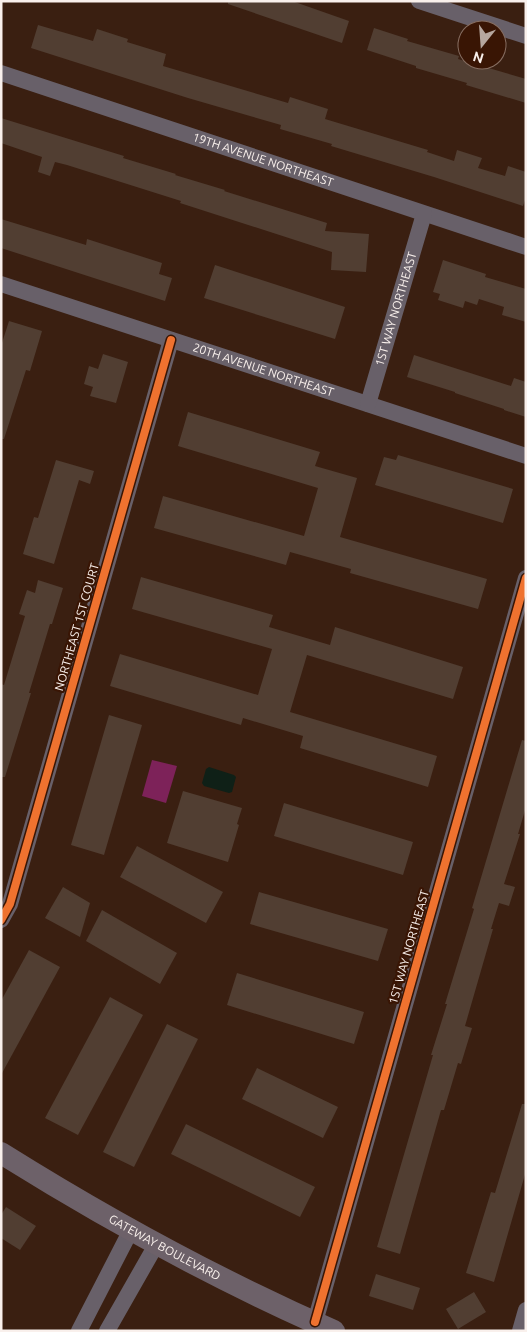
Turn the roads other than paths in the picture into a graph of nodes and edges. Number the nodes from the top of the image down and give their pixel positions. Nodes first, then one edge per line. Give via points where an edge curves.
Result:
1 (419, 1) edge
2 (526, 36) edge
3 (1, 73) edge
4 (424, 214) junction
5 (526, 247) edge
6 (1, 284) edge
7 (171, 340) junction
8 (368, 404) junction
9 (526, 456) edge
10 (526, 578) edge
11 (6, 902) edge
12 (1, 920) edge
13 (1, 1153) edge
14 (131, 1230) junction
15 (156, 1245) junction
16 (526, 1310) edge
17 (325, 1327) edge
18 (79, 1331) edge
19 (108, 1331) edge
20 (520, 1331) edge

1 - 2 street
3 - 4 street, 19TH AVENUE NORTHEAST
4 - 5 street, 19TH AVENUE NORTHEAST
4 - 8 street, 1ST WAY NORTHEAST
6 - 7 street, 20TH AVENUE NORTHEAST
7 - 8 street, 20TH AVENUE NORTHEAST
7 - 11 street, NORTHEAST 1ST COURT
8 - 9 street, 20TH AVENUE NORTHEAST
10 - 17 street, 1ST WAY NORTHEAST
11 - 12 street, NORTHEAST 1ST COURT
13 - 14 main road, GATEWAY BOULEVARD
14 - 15 main road, GATEWAY BOULEVARD
14 - 18 street
15 - 17 main road, GATEWAY BOULEVARD
15 - 19 street
16 - 20 street

